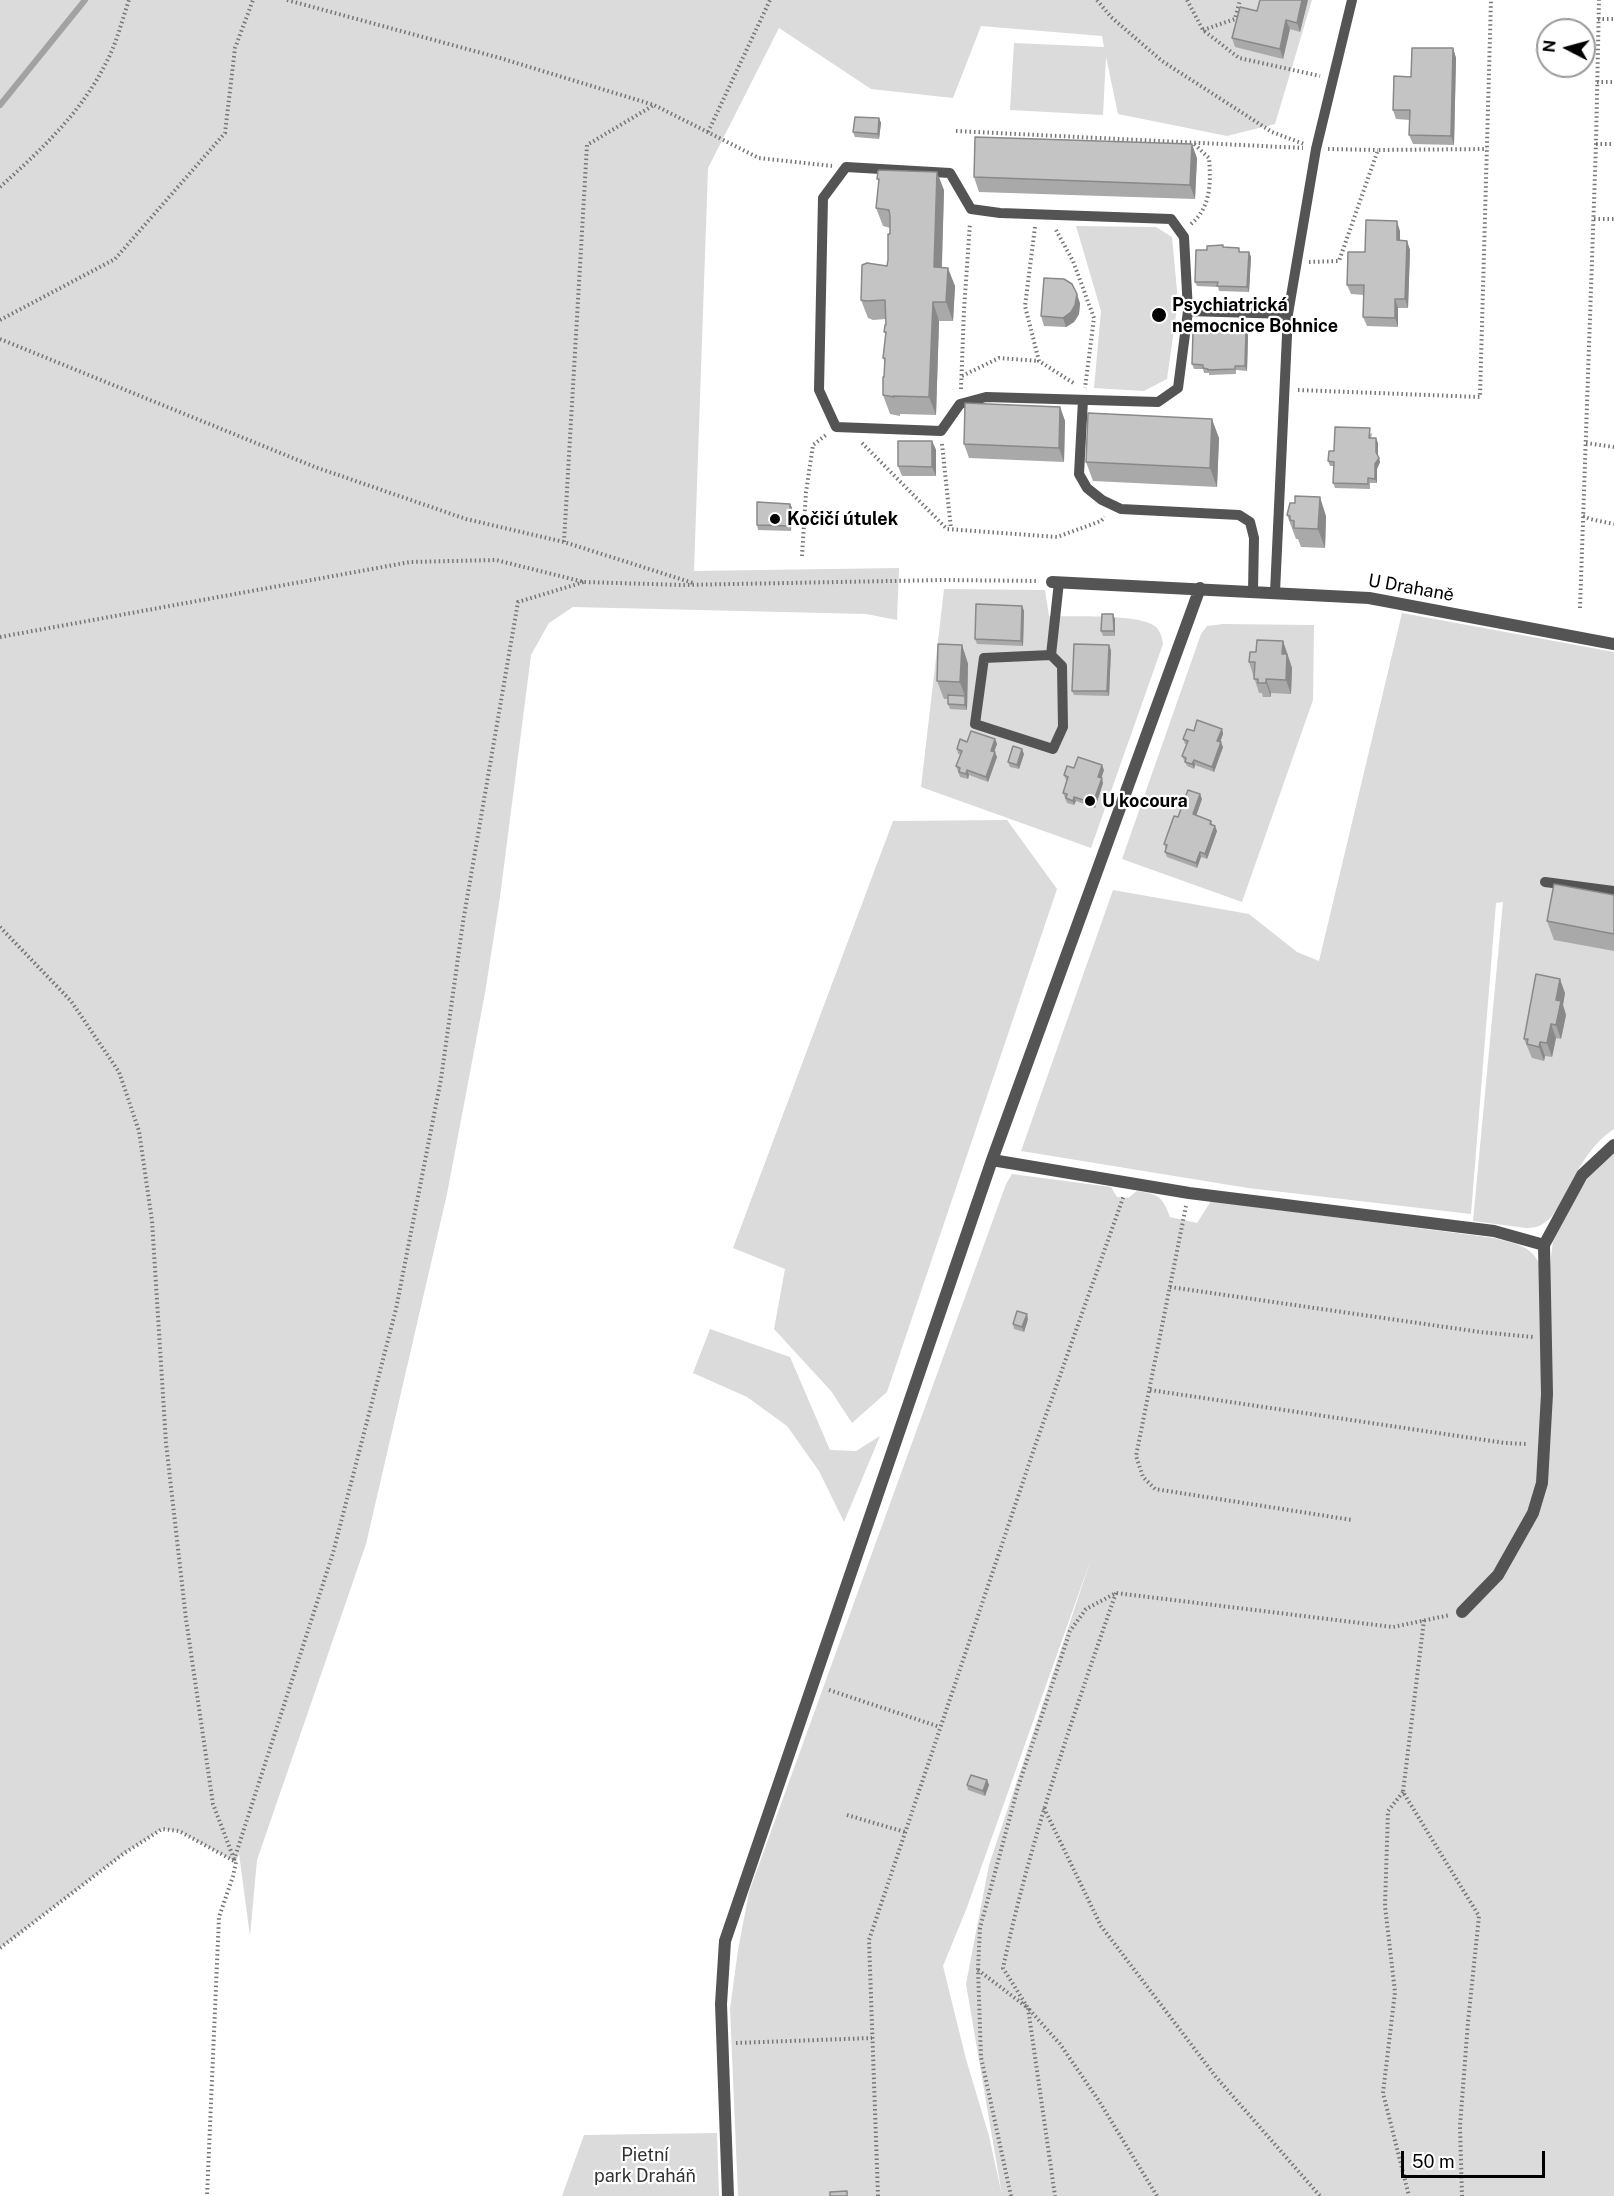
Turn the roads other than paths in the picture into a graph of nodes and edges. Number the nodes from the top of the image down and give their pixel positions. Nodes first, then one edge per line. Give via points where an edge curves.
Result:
1 (1352, 0) edge
2 (1188, 311) junction
3 (1288, 315) junction
4 (1083, 400) junction
5 (1055, 582) joint
6 (1200, 588) junction
7 (1253, 591) junction
8 (1275, 592) junction
9 (1614, 644) edge
10 (1051, 655) junction
11 (1545, 882) dead end
12 (1614, 891) edge
13 (1614, 1145) edge
14 (992, 1160) junction
15 (1544, 1245) junction
16 (1462, 1612) road end
17 (728, 2196) edge

1 - 3 lane via 1316,149
2 - 3 lane
2 - 4 lane via 1178,388 1158,402
2 - 4 lane via 1184,237 1171,219 971,209 950,173 846,167 823,198 819,390 841,427 941,431 960,404 986,398
3 - 8 lane
4 - 7 lane via 1079,474 1087,488 1120,509 1239,515 1250,522 1254,538
5 - 6 street, U Drahaně
5 - 10 lane
6 - 7 street, U Drahaně
6 - 14 street
7 - 8 street, U Drahaně
8 - 9 street, U Drahaně via 1369,598
10 - 10 lane via 984,658 975,724 1053,749 1063,727 1062,666
11 - 12 lane
13 - 15 street via 1582,1175
14 - 15 street via 1189,1193 1494,1232
14 - 17 street via 725,1941 721,2004
15 - 16 street via 1547,1394 1542,1483 1533,1513 1498,1575

